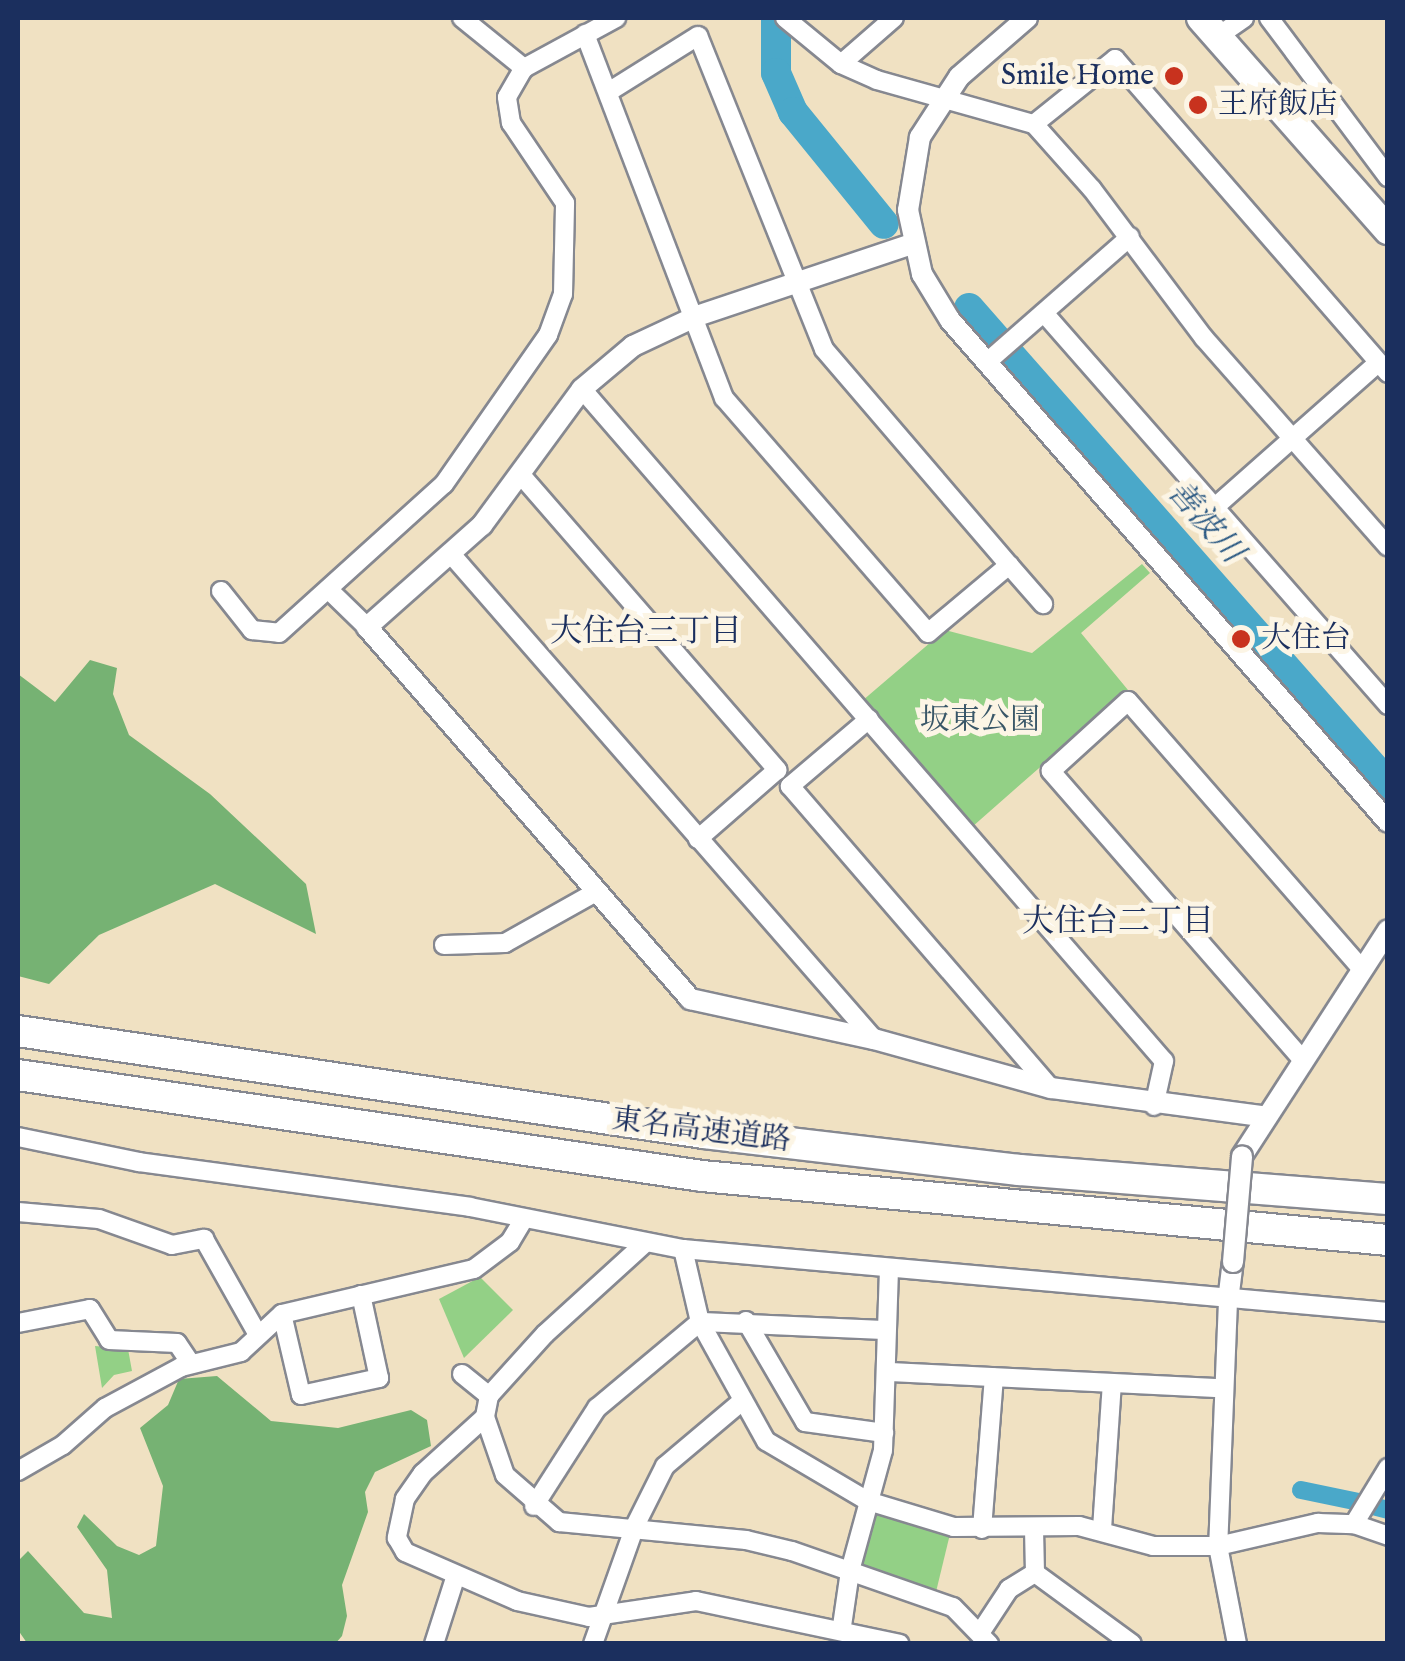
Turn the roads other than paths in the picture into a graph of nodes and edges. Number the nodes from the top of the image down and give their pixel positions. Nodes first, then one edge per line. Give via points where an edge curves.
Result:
1 (462, 18) edge
2 (616, 18) edge
3 (785, 18) edge
4 (894, 18) edge
5 (1027, 18) edge
6 (1244, 18) edge
7 (1268, 18) edge
8 (1209, 27) edge
9 (585, 34) junction
10 (841, 64) junction
11 (524, 68) junction
12 (610, 91) junction
13 (942, 98) junction
14 (1034, 124) junction
15 (1388, 177) edge
16 (1386, 226) edge
17 (1130, 237) junction
18 (912, 244) junction
19 (797, 282) junction
20 (1044, 314) junction
21 (697, 316) junction
22 (987, 362) junction
23 (1383, 368) edge
24 (582, 389) junction
25 (1293, 438) junction
26 (521, 475) junction
27 (1215, 507) junction
28 (1388, 546) edge
29 (450, 554) junction
30 (1009, 565) junction
31 (221, 591) dead end
32 (330, 591) junction
33 (1043, 604) dead end
34 (367, 627) junction
35 (1388, 705) edge
36 (869, 719) junction
37 (1388, 822) edge
38 (698, 839) junction
39 (596, 892) junction
40 (1388, 930) edge
41 (444, 945) dead end
42 (1361, 968) junction
43 (18, 1031) edge
44 (874, 1039) junction
45 (1301, 1058) junction
46 (18, 1075) edge
47 (1051, 1088) junction
48 (1154, 1106) junction
49 (1262, 1116) junction
50 (18, 1138) edge
51 (1388, 1199) edge
52 (18, 1212) edge
53 (524, 1219) junction
54 (1388, 1240) edge
55 (644, 1244) junction
56 (683, 1249) junction
57 (889, 1272) junction
58 (361, 1295) junction
59 (1228, 1301) junction
60 (1388, 1312) edge
61 (282, 1314) junction
62 (746, 1321) junction
63 (700, 1322) junction
64 (18, 1323) edge
65 (886, 1330) junction
66 (258, 1335) junction
67 (190, 1364) junction
68 (889, 1372) junction
69 (462, 1374) dead end
70 (994, 1377) junction
71 (1112, 1382) junction
72 (1222, 1388) junction
73 (489, 1396) junction
74 (742, 1402) junction
75 (485, 1416) junction
76 (884, 1434) junction
77 (1388, 1468) edge
78 (18, 1471) edge
79 (868, 1502) junction
80 (534, 1506) junction
81 (1354, 1524) junction
82 (635, 1526) junction
83 (1102, 1529) junction
84 (982, 1530) junction
85 (1034, 1530) junction
86 (1388, 1536) edge
87 (1218, 1546) junction
88 (850, 1570) junction
89 (1035, 1574) junction
90 (456, 1575) junction
91 (606, 1619) junction
92 (842, 1626) junction
93 (985, 1638) edge
94 (434, 1644) edge
95 (593, 1644) edge
96 (900, 1644) edge
97 (1132, 1644) edge
98 (1237, 1644) edge

1 - 11 street
2 - 9 street
3 - 10 street
4 - 10 street
5 - 13 street
6 - 8 street
7 - 15 street
8 - 16 highway
9 - 11 street
9 - 12 street
10 - 13 street
11 - 32 street via 511,84 505,109 565,203 558,316 444,484
12 - 19 street via 698,36
12 - 21 street
13 - 14 street
13 - 18 street via 912,163
14 - 17 street
14 - 23 street via 1114,59
17 - 20 street
17 - 25 street via 1204,338
18 - 19 street
18 - 22 street via 936,302
19 - 21 street
19 - 30 street via 824,349
20 - 22 street
20 - 27 street
21 - 24 street via 633,346
21 - 30 street via 724,398 928,633
22 - 37 street
23 - 25 street
24 - 26 street
24 - 36 street
25 - 27 street
25 - 28 street
26 - 29 street
26 - 38 street via 777,770
27 - 35 street
29 - 34 street
29 - 38 street
30 - 33 street
31 - 32 street via 252,630 279,633
32 - 34 street
34 - 39 street
36 - 47 street via 790,786
36 - 48 street via 1164,1061
38 - 44 street
39 - 41 street via 505,943
39 - 44 street via 690,999
40 - 42 street
42 - 45 street
42 - 45 street via 1128,702 1052,771
43 - 51 highway, 東名高速道路 via 724,1135 1019,1170
44 - 47 street
45 - 49 street
46 - 54 highway, 東名高速道路 via 702,1176 1022,1211
47 - 48 street
48 - 49 street
49 - 59 street, bridge via 1242,1156
50 - 53 street
52 - 66 street via 99,1218 172,1245 204,1239
53 - 55 street
53 - 58 street via 510,1242 474,1270 424,1293
55 - 56 street
55 - 73 street via 544,1334
56 - 57 street
56 - 63 street
57 - 59 street
57 - 65 street
58 - 61 street
58 - 61 street via 379,1378 301,1395
59 - 60 street
59 - 72 street
61 - 66 street
62 - 63 street
62 - 65 street
62 - 76 street via 805,1422
63 - 74 street
63 - 80 street via 597,1408
64 - 67 street via 90,1309 109,1340 177,1343
65 - 68 street
66 - 67 street via 241,1352
67 - 78 street via 105,1408 63,1445
68 - 70 street
68 - 76 street
69 - 73 street
70 - 71 street
70 - 84 street
71 - 72 street
71 - 83 street
72 - 87 street
73 - 75 street
74 - 79 street via 766,1440 787,1458
74 - 82 street via 665,1466
75 - 80 street via 505,1475
75 - 90 street via 423,1473 405,1499 397,1538 406,1552
76 - 79 street
77 - 81 street
79 - 84 street
79 - 88 street
80 - 82 street via 560,1522
81 - 86 street
81 - 87 street via 1318,1523
82 - 88 street via 746,1540
82 - 91 street
83 - 85 street
83 - 87 street via 1153,1546
84 - 85 street
85 - 89 street
87 - 98 street
88 - 92 street
88 - 93 street via 953,1607
89 - 93 street via 1009,1589
89 - 97 street
90 - 91 street via 517,1601
90 - 94 street
91 - 92 street via 696,1601
91 - 95 street
92 - 96 street

